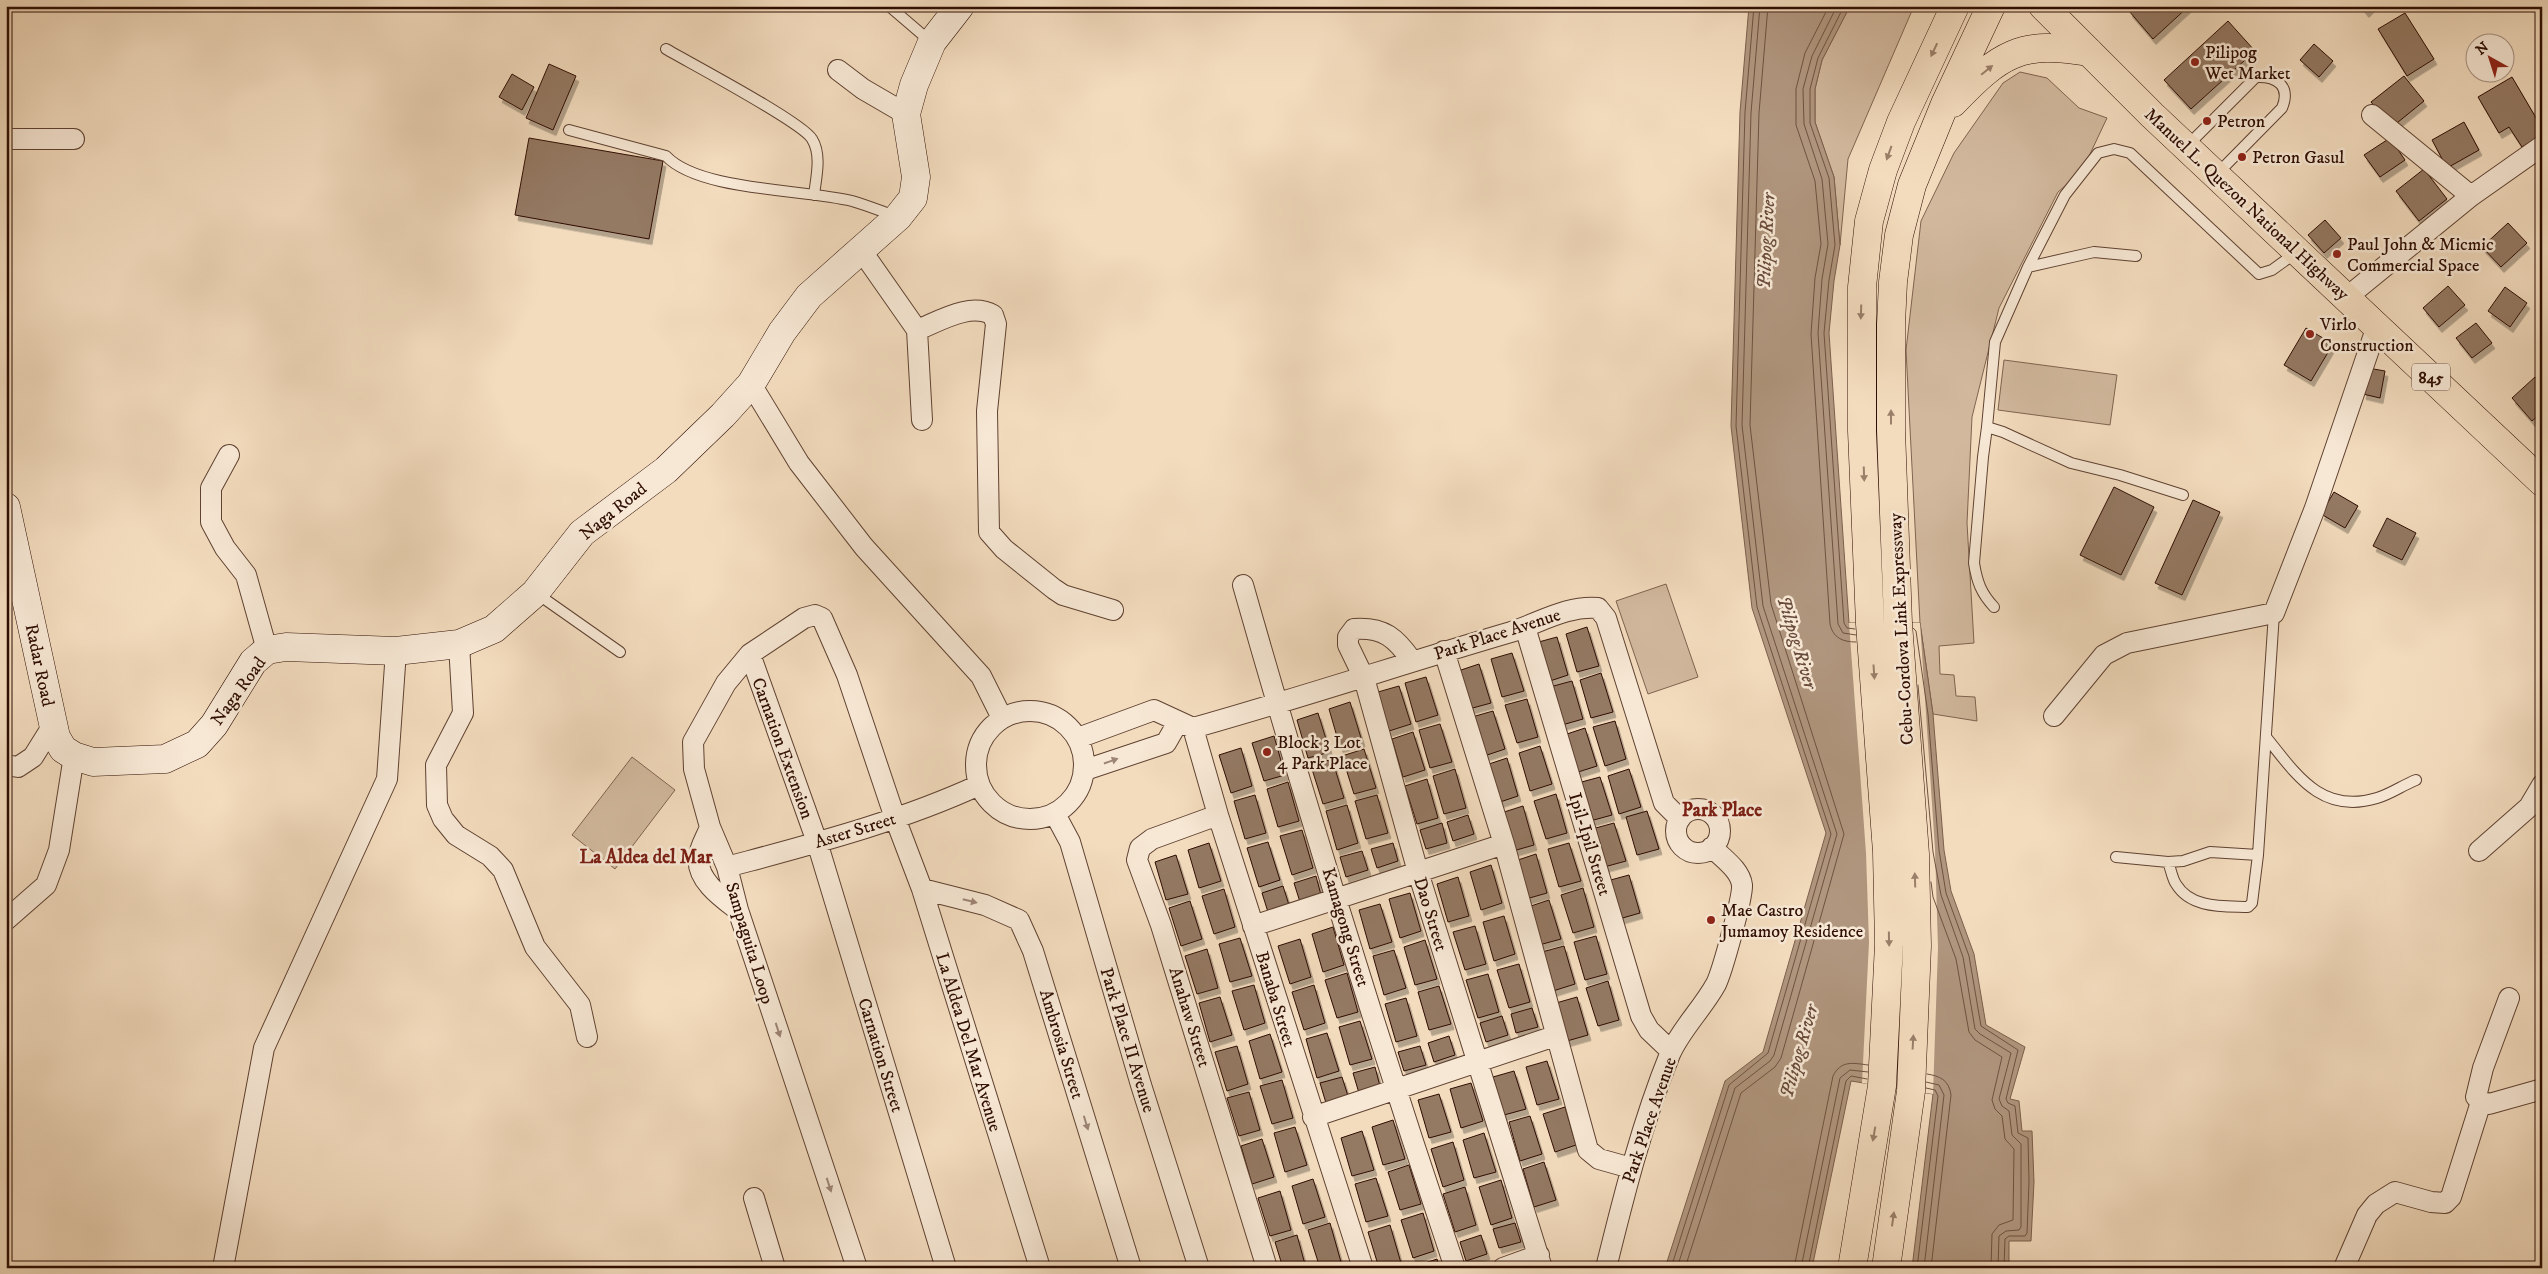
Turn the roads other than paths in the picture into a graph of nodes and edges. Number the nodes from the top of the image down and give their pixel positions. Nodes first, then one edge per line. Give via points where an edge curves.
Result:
1 (889, 6) edge
2 (960, 6) edge
3 (1955, 6) edge
4 (1991, 6) edge
5 (2043, 6) edge
6 (932, 42) junction
7 (666, 49) dead end
8 (2096, 59) junction
9 (838, 70) dead end
10 (906, 114) junction
11 (2372, 115) dead end
12 (1940, 116) junction
13 (569, 130) dead end
14 (6, 139) edge
15 (74, 139) dead end
16 (2186, 146) junction
17 (2542, 146) edge
18 (2216, 174) junction
19 (814, 195) junction
20 (2471, 196) junction
21 (898, 217) junction
22 (861, 250) junction
23 (2297, 252) junction
24 (2136, 256) dead end
25 (2028, 267) junction
26 (2346, 298) junction
27 (2378, 326) junction
28 (917, 330) junction
29 (752, 384) junction
30 (922, 420) dead end
31 (1987, 427) junction
32 (228, 455) dead end
33 (2542, 482) edge
34 (2183, 495) dead end
35 (6, 507) edge
36 (1243, 585) dead end
37 (535, 593) junction
38 (1994, 607) dead end
39 (1113, 610) dead end
40 (2274, 613) junction
41 (1526, 628) junction
42 (459, 644) junction
43 (267, 650) junction
44 (396, 651) junction
45 (620, 652) dead end
46 (1444, 652) junction
47 (750, 654) junction
48 (1412, 661) junction
49 (1364, 678) junction
50 (1277, 704) junction
51 (2054, 716) dead end
52 (1002, 718) junction
53 (53, 725) junction
54 (1186, 725) junction
55 (2266, 737) junction
56 (1078, 738) junction
57 (74, 756) junction
58 (6, 765) edge
59 (1085, 770) junction
60 (2416, 780) dead end
61 (979, 785) junction
62 (2542, 785) edge
63 (1055, 814) junction
64 (1218, 815) junction
65 (895, 818) junction
66 (1680, 819) junction
67 (710, 827) junction
68 (817, 842) junction
69 (1504, 844) junction
70 (1712, 848) junction
71 (2478, 851) dead end
72 (2258, 855) junction
73 (2116, 857) dead end
74 (2168, 862) junction
75 (727, 867) junction
76 (1418, 872) junction
77 (922, 889) junction
78 (1337, 898) junction
79 (738, 910) junction
80 (6, 920) edge
81 (1253, 926) junction
82 (2509, 998) dead end
83 (587, 1036) dead end
84 (1555, 1036) junction
85 (1671, 1051) junction
86 (1478, 1062) junction
87 (1395, 1089) junction
88 (2542, 1089) edge
89 (2482, 1102) junction
90 (1313, 1117) junction
91 (1631, 1168) junction
92 (754, 1198) dead end
93 (1540, 1261) edge
94 (223, 1268) edge
95 (775, 1268) edge
96 (857, 1268) edge
97 (946, 1268) edge
98 (1040, 1268) edge
99 (1131, 1268) edge
100 (1199, 1268) edge
101 (1267, 1268) edge
102 (1363, 1268) edge
103 (1455, 1268) edge
104 (1503, 1268) edge
105 (1606, 1268) edge
106 (1852, 1268) edge
107 (1886, 1268) edge
108 (2344, 1268) edge

1 - 6 lane
2 - 6 street, Naga Road
3 -> 106 main road, Cebu-Cordova Link Expressway via 1894,139 1874,201 1867,236 1860,329 1870,624 1889,944 1882,1086
4 - 12 main road, Cebu-Cordova Link Expressway
5 - 8 main road, Manuel L. Quezon National Highway / 845
6 - 10 street, Naga Road
7 - 19 lane via 786,119 812,138 817,153
12 -> 8 main road via 1988,68 2012,54 2055,47
8 - 16 main road, Manuel L. Quezon National Highway / 845
9 - 10 street
10 - 21 street, Naga Road via 916,177 913,198
11 - 20 street
107 -> 12 main road, Cebu-Cordova Link Expressway via 1911,1091 1917,946 1915,854 1898,623 1891,324 1893,282 1905,207
13 - 19 lane via 666,156 671,162 704,179
14 - 15 street
16 - 18 main road, Manuel L. Quezon National Highway / 845
16 - 18 lane via 2256,77 2276,79 2284,89 2282,108
17 - 20 street
18 - 23 main road, Manuel L. Quezon National Highway / 845
19 - 21 lane via 852,201
20 - 26 street
21 - 22 street, Naga Road
22 - 28 street
22 - 29 street, Naga Road via 809,296 782,332
23 - 25 lane via 2272,270 2259,274 2130,153 2114,149 2098,153 2064,195
23 - 26 main road, Manuel L. Quezon National Highway / 845
24 - 25 lane via 2094,252
25 - 31 lane via 1995,342
26 - 27 main road, Manuel L. Quezon National Highway / 845
27 - 33 main road, Manuel L. Quezon National Highway / 845
27 - 40 street via 2315,508
28 - 30 street
28 - 39 street via 972,309 993,314 996,324 987,411 989,532 1004,549 1054,590
29 - 37 street, Naga Road via 666,470 582,533
29 - 52 street via 798,463 864,547 981,676
31 - 34 lane via 2071,463
31 - 38 lane via 1974,563 1976,580
32 - 43 street via 211,488 211,522 225,548 246,575
35 - 53 street, Radar Road
36 - 50 street, Kamagong Street
37 - 42 street, Naga Road via 494,629
37 - 45 lane
40 - 51 street via 2127,643 2104,655
40 - 55 lane
41 - 46 street, Park Place Avenue
41 - 66 street, Park Place Avenue via 1582,606 1598,608 1606,618 1664,803
41 - 85 street, Ipil-Ipil Street via 1641,1016 1649,1030
42 - 44 street, Naga Road
42 - 83 street via 463,713 436,765 437,805 456,835 490,856 503,870 535,947 580,1005
43 - 44 street, Naga Road via 286,647
43 - 57 street, Naga Road via 253,662 214,725 197,744 165,759 93,762
44 - 94 street via 387,779 264,1048
46 - 48 street, Park Place Avenue
46 - 69 street
47 - 65 street, Sampaguita Loop via 804,618 815,615 822,618 847,675
47 - 67 street, Sampaguita Loop via 726,683 693,742 694,769
47 - 68 street, Carnation Extension
48 - 49 street, Park Place Avenue
48 - 49 street, Dao Street via 1390,635 1365,628 1354,629 1348,636 1348,645
49 - 50 street, Park Place Avenue
49 - 76 street, Dao Street
50 - 54 street, Park Place Avenue
50 - 78 street, Kamagong Street
52 - 56 street via 1027,711 1052,715 1067,724
52 - 61 street via 979,744 975,762
53 - 57 street, Radar Road via 62,749
53 - 58 street via 33,757 18,767
54 - 56 street via 1154,710
59 -> 54 street via 1166,743
54 - 64 street, Banaba Street
55 - 60 lane via 2303,783 2325,796 2343,801 2377,798
55 - 72 lane
56 - 59 street
57 - 80 street via 59,850 46,885
59 - 63 street via 1073,799
61 - 63 street via 984,796 1005,814 1033,820
61 - 65 street, Aster Street via 938,804
62 - 71 street via 2529,806
63 - 100 street, Park Place II Avenue via 1070,842
64 - 81 street, Banaba Street
64 - 101 street, Anahaw Street via 1152,839 1140,848 1137,860 1161,925
65 - 68 street, Aster Street
65 - 77 street, La Aldea Del Mar Avenue
66 - 70 street via 1677,838 1685,849 1699,852
66 - 70 street via 1695,809 1712,814 1720,831
67 - 75 street, Sampaguita Loop
67 - 79 street via 698,856 701,873 708,884
68 - 75 street, Aster Street
68 - 97 street, Carnation Street
69 - 76 street
69 - 84 street
70 - 85 street, Park Place Avenue via 1737,872 1742,885 1740,895 1717,983
72 - 74 lane via 2210,852 2183,861
72 - 74 lane via 2253,900 2248,907 2208,906 2188,896 2176,884
73 - 74 lane
75 - 79 street, Sampaguita Loop
76 - 78 street
76 - 86 street, Dao Street
77 - 98 street, La Aldea Del Mar Avenue
77 -> 99 street, Ambrosia Street via 985,904 1020,920 1033,951
78 - 81 street
78 - 87 street, Kamagong Street
79 -> 96 street, Sampaguita Loop
81 - 90 street, Banaba Street
82 - 89 street via 2481,1076 2476,1097
84 - 86 street
84 - 91 street via 1588,1150 1600,1159
85 - 91 street, Park Place Avenue
86 - 87 street
86 - 93 street, Dao Street
87 - 90 street
87 - 103 street, Kamagong Street
88 - 89 street via 2490,1104
89 - 108 street via 2451,1197 2445,1202 2431,1202 2395,1192 2376,1204 2367,1215
90 - 102 street, Banaba Street
91 - 105 street, Park Place Avenue
92 - 95 street
93 - 104 street

